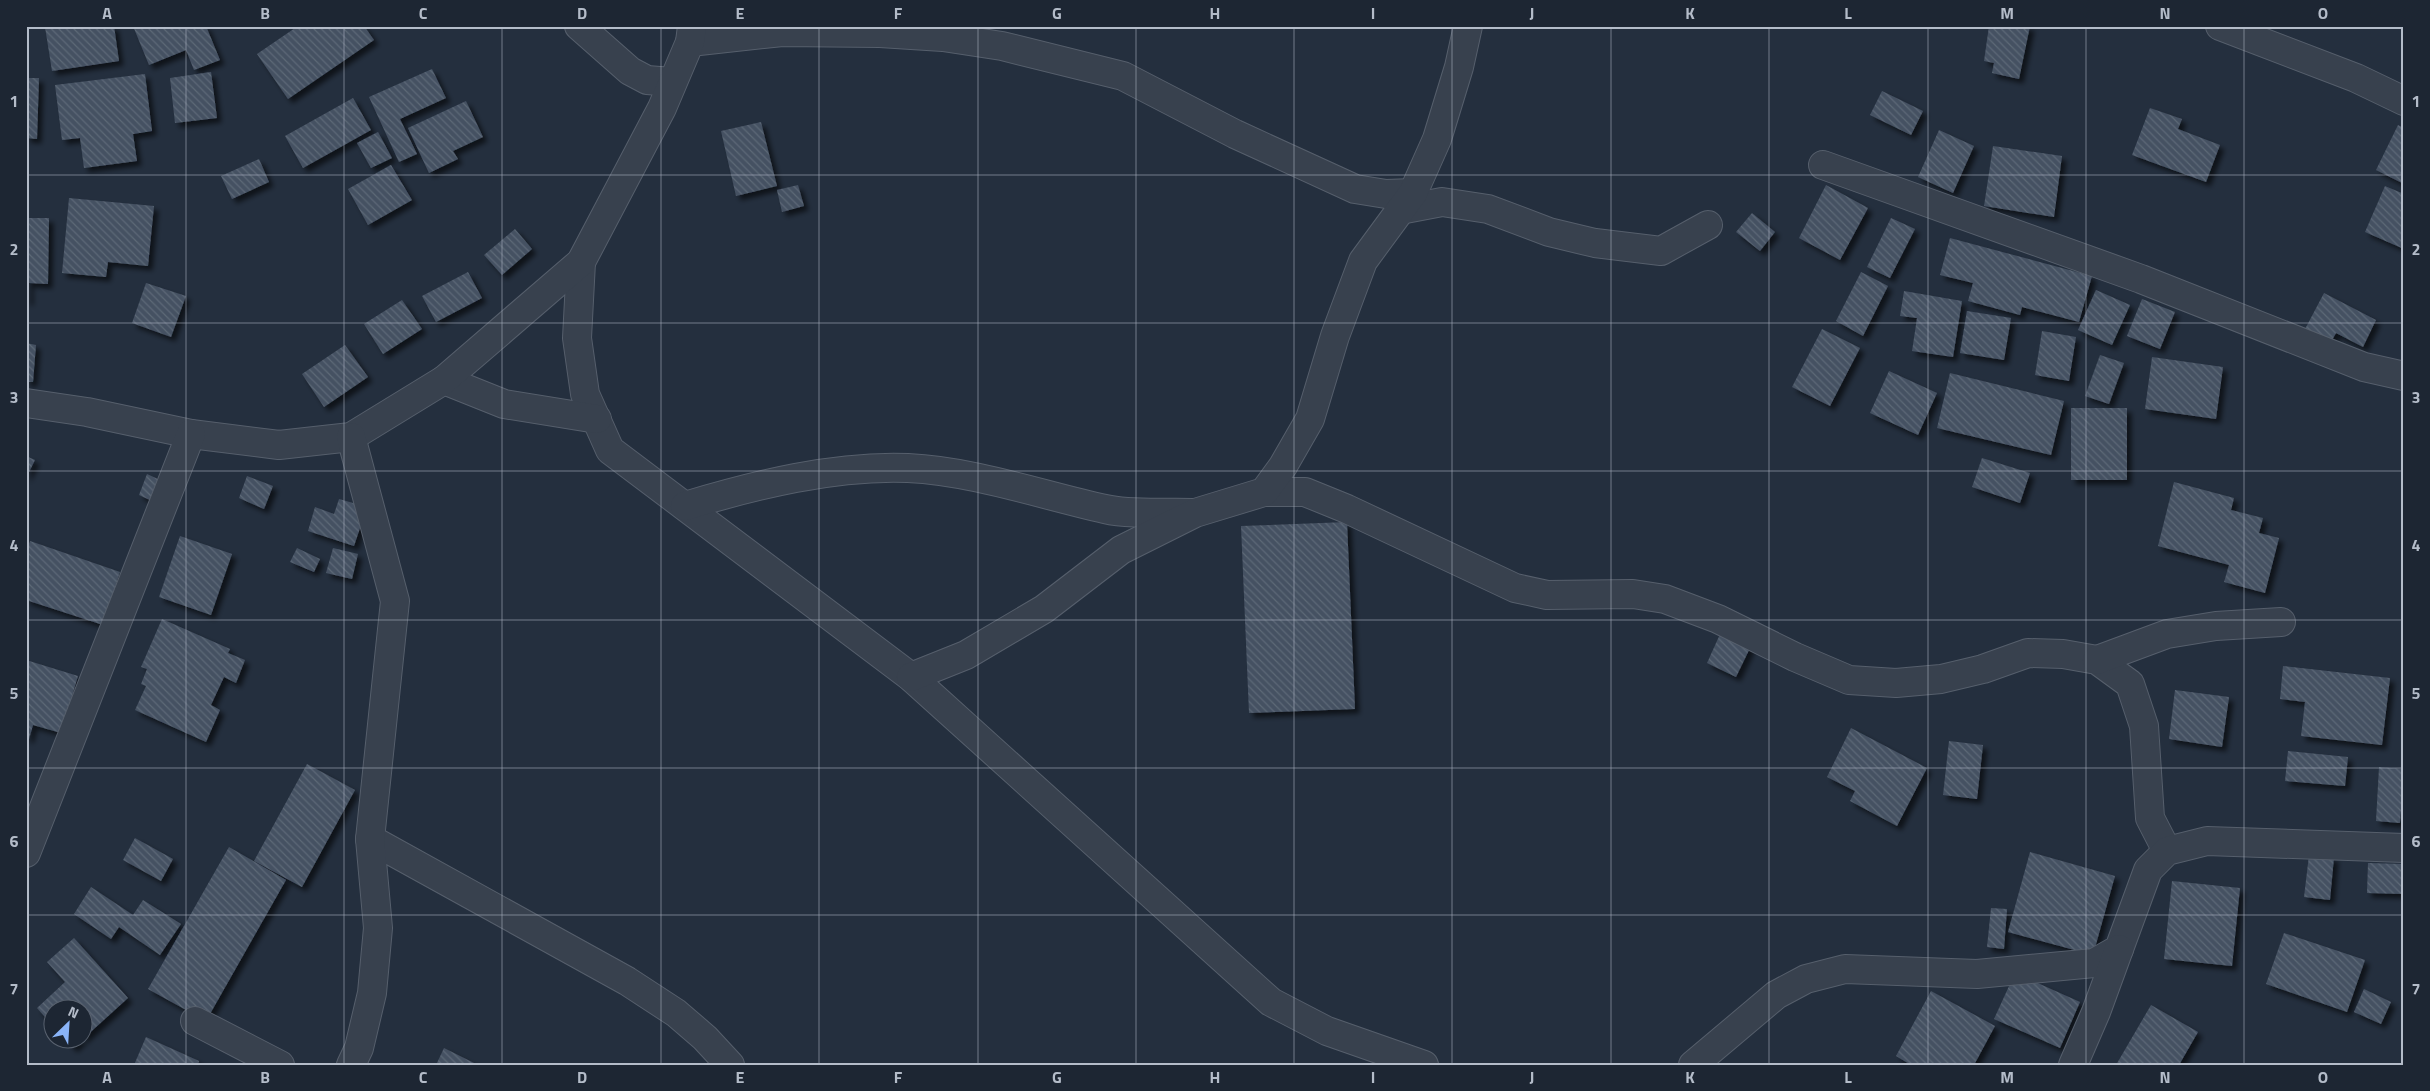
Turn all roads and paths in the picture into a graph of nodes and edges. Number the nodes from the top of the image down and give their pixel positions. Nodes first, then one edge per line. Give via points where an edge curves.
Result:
1 (579, 26) edge
2 (1468, 26) edge
3 (2220, 26) edge
4 (691, 34) edge
5 (672, 82) junction
6 (2404, 101) edge
7 (1823, 165) dead end
8 (1407, 201) junction
9 (1708, 224) dead end
10 (581, 262) junction
11 (2404, 376) edge
12 (444, 380) junction
13 (26, 403) edge
14 (596, 419) junction
15 (191, 434) junction
16 (351, 437) junction
17 (1264, 492) junction
18 (685, 506) junction
19 (1195, 513) junction
20 (2281, 622) dead end
21 (2097, 660) junction
22 (911, 676) junction
23 (370, 838) junction
24 (2404, 848) edge
25 (2167, 851) junction
26 (26, 853) edge
27 (2119, 949) junction
28 (195, 1021) dead end
29 (1410, 1062) edge
30 (280, 1065) edge
31 (351, 1065) edge
32 (730, 1065) edge
33 (1693, 1065) edge
34 (2072, 1065) edge

1 - 5 street via 630,71 647,80
2 - 8 street via 1437,139
3 - 6 street via 2356,78
4 - 5 street
4 - 8 street via 880,33 943,37 1002,46 1123,76 1235,134 1355,189
5 - 10 street via 662,108
7 - 11 street via 2141,279 2364,367
8 - 9 street via 1488,209 1549,232 1595,244 1660,250
8 - 17 street via 1363,261 1335,336 1310,419
10 - 12 street
10 - 14 street via 576,338 585,394
12 - 14 street via 504,404
12 - 16 street
13 - 15 street
14 - 18 street via 610,450
15 - 16 street via 278,445
15 - 26 street
16 - 23 street via 395,601
17 - 19 street
17 - 21 street via 1305,492 1347,508 1515,588 1547,595 1633,594 1665,599 1718,618 1849,680 1896,683 1941,678 2028,653 2064,654
18 - 19 street via 769,483 859,469 909,468 1005,485 1108,510
18 - 22 street
19 - 22 street via 1121,550 1044,609 966,655
20 - 21 street via 2216,626 2167,634
21 - 25 street via 2130,684 2144,726 2150,818
22 - 29 street via 1271,1002 1327,1031
23 - 31 street via 378,928 372,993 359,1048
23 - 32 street via 627,982 676,1013
24 - 25 street via 2207,841
25 - 27 street via 2148,870
27 - 33 street via 2094,963 1977,974 1845,969 1806,978 1776,995
27 - 34 street
28 - 30 street

